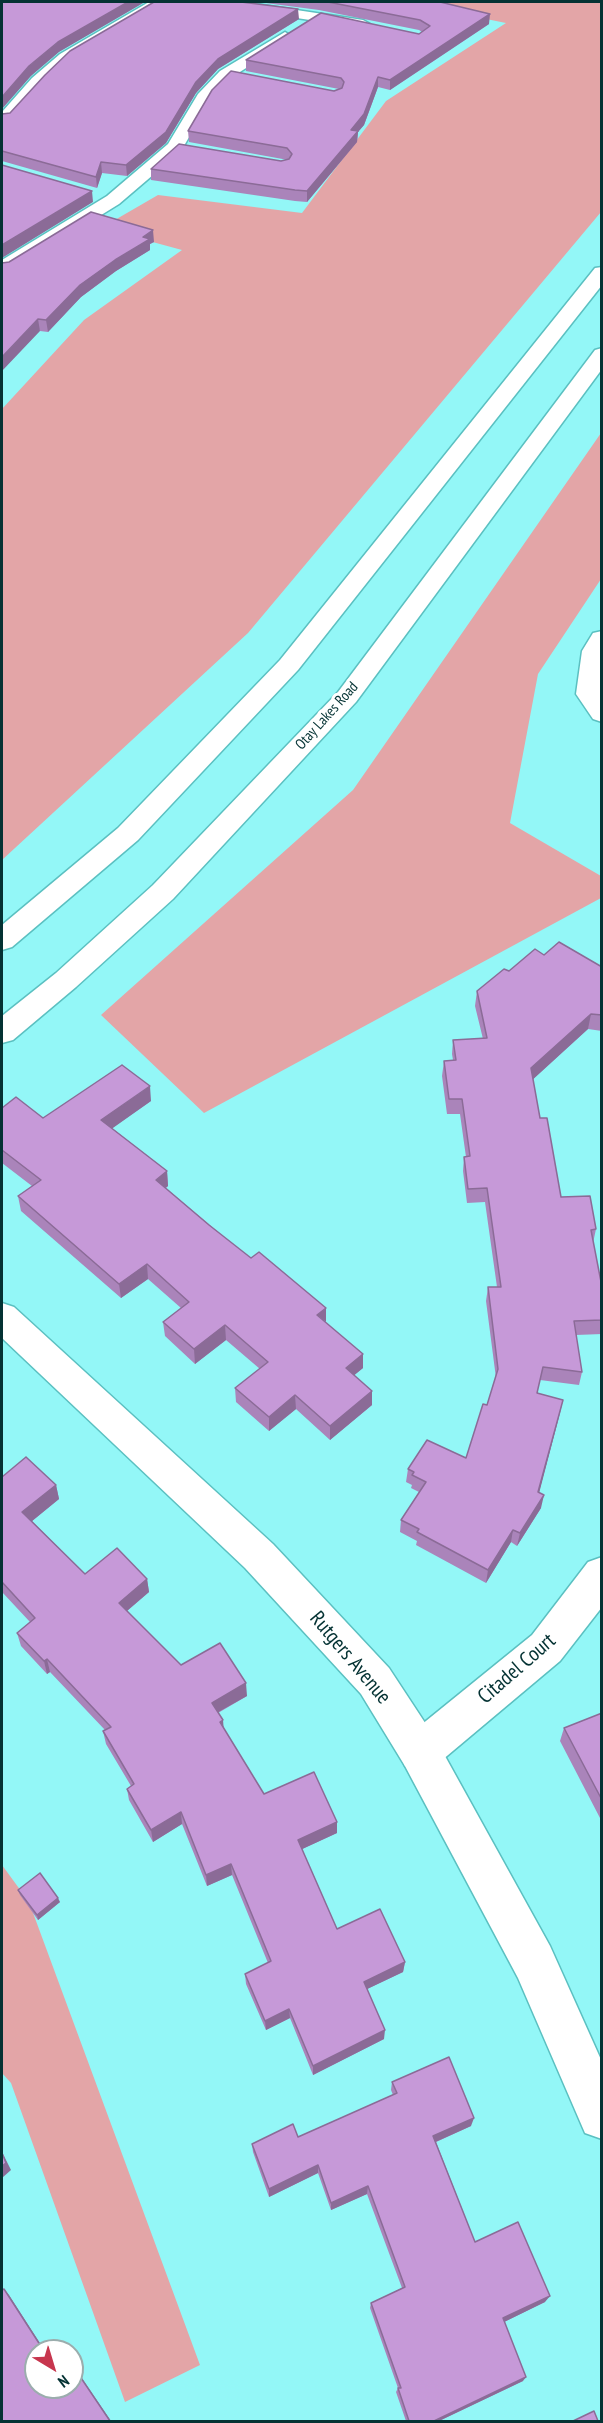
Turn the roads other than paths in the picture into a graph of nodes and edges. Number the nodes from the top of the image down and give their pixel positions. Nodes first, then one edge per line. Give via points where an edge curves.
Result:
1 (159, 2) edge
2 (217, 2) edge
3 (319, 16) junction
4 (381, 28) edge
5 (226, 74) junction
6 (248, 78) edge
7 (4, 119) edge
8 (175, 147) junction
9 (196, 151) edge
10 (87, 192) edge
11 (113, 200) junction
12 (2, 268) edge
13 (602, 272) edge
14 (602, 354) edge
15 (602, 638) edge
16 (602, 714) edge
17 (2, 940) edge
18 (2, 1032) edge
19 (2, 1317) edge
20 (602, 1574) edge
21 (420, 1752) junction
22 (602, 2116) edge

1 - 7 main road via 64,57
2 - 3 main road
3 - 4 main road
3 - 5 main road
5 - 6 main road
5 - 8 main road via 204,97
8 - 9 main road
8 - 11 main road
10 - 11 main road
11 - 12 main road
13 - 17 main road via 289,665 128,834
14 - 18 main road, Otay Lakes Road via 347,697 163,892
15 - 16 main road via 594,651 589,694
19 - 21 main road, Rutgers Avenue via 259,1556 375,1681
20 - 21 main road, Citadel Court via 546,1648
21 - 22 main road, Rutgers Avenue via 534,1962

